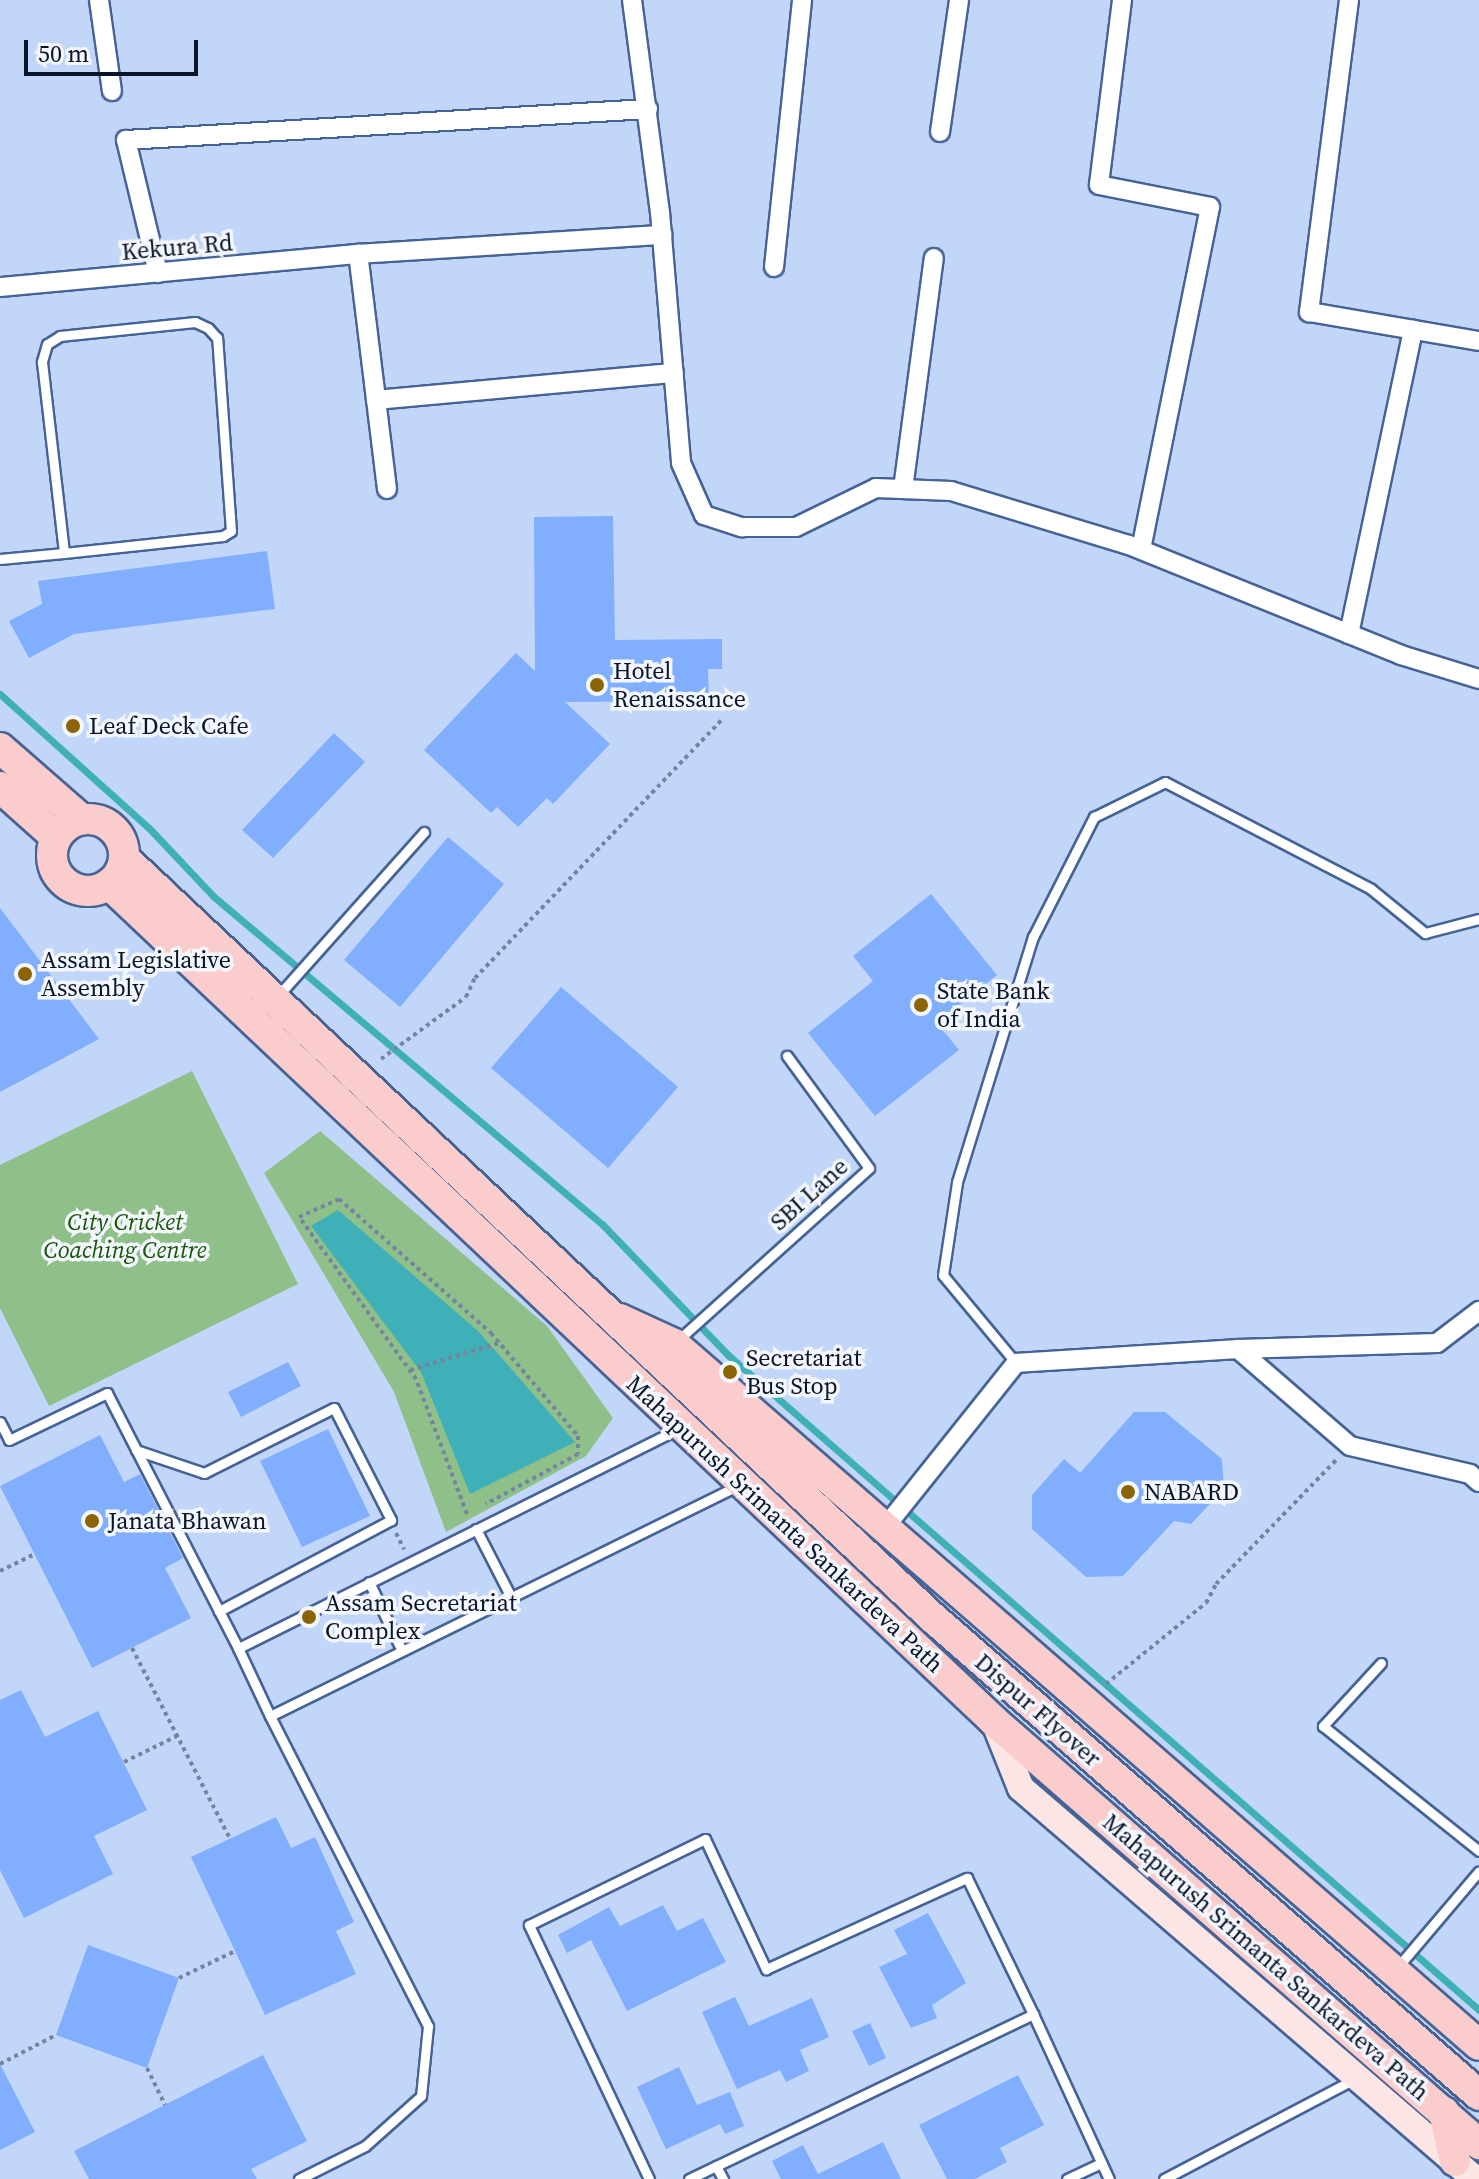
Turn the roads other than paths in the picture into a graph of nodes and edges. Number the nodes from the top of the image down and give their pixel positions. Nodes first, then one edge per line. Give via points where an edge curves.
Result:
1 (99, 0) edge
2 (632, 0) edge
3 (802, 0) edge
4 (959, 0) edge
5 (1122, 0) edge
6 (1349, 0) edge
7 (112, 91) dead end
8 (648, 109) junction
9 (940, 132) dead end
10 (662, 235) junction
11 (358, 254) junction
12 (934, 258) dead end
13 (774, 267) dead end
14 (158, 273) junction
15 (0, 287) edge
16 (1413, 330) junction
17 (1479, 341) edge
18 (674, 373) junction
19 (376, 400) junction
20 (387, 489) dead end
21 (903, 489) junction
22 (1141, 549) junction
23 (64, 553) junction
24 (0, 559) edge
25 (1349, 634) junction
26 (1479, 679) edge
27 (0, 748) edge
28 (0, 787) edge
29 (81, 819) junction
30 (424, 832) dead end
31 (56, 837) junction
32 (117, 871) junction
33 (1479, 919) edge
34 (282, 991) junction
35 (787, 1056) dead end
36 (1479, 1311) edge
37 (606, 1315) junction
38 (682, 1337) junction
39 (1238, 1349) junction
40 (1016, 1363) junction
41 (0, 1422) edge
42 (682, 1428) junction
43 (136, 1450) junction
44 (1479, 1482) edge
45 (742, 1484) junction
46 (890, 1522) junction
47 (476, 1529) junction
48 (369, 1582) junction
49 (511, 1597) junction
50 (219, 1611) junction
51 (238, 1648) junction
52 (402, 1651) junction
53 (1381, 1663) dead end
54 (270, 1716) junction
55 (994, 1721) junction
56 (1479, 1851) edge
57 (1479, 1871) edge
58 (1398, 1967) junction
59 (1033, 2014) junction
60 (1479, 2045) edge
61 (1358, 2077) junction
62 (1479, 2095) edge
63 (1470, 2161) edge
64 (1102, 2163) junction
65 (716, 2166) junction
66 (304, 2178) edge
67 (649, 2179) edge
68 (689, 2179) edge
69 (723, 2179) edge
70 (1067, 2179) edge
71 (1109, 2179) edge
72 (1164, 2179) edge

1 - 7 street
2 - 8 street
3 - 13 street
4 - 9 street
5 - 22 street via 1099,185 1210,207
6 - 16 street via 1309,312
8 - 10 street
8 - 14 street via 126,140
10 - 11 street, Kekura Rd
10 - 18 street
11 - 14 street, Kekura Rd
11 - 19 street
12 - 21 street
14 - 15 street, Kekura Rd
16 - 17 street
16 - 25 street
18 - 19 street
18 - 21 street via 681,463 704,515 742,527 796,527 876,488
19 - 20 street
21 - 22 street via 951,491
22 - 25 street
23 - 23 lane via 231,531 217,338 208,328 180,323 60,336 47,344 42,362
23 - 24 lane
25 - 26 street
27 - 29 main road
28 - 31 main road
29 - 31 main road
29 - 32 main road via 111,826
30 - 34 lane
31 - 32 main road via 53,866 68,885 92,891
32 - 34 main road
32 - 42 main road, Mahapurush Srimanta Sankardeva Path
33 - 40 lane via 1425,933 1371,889 1165,782 1094,817 1033,937 957,1182 943,1275
34 - 37 main road
35 - 38 lane, SBI Lane via 869,1168
36 - 39 street via 1437,1343
37 - 38 main road
37 - 62 main road, Dispur Flyover via 768,1466
38 - 46 main road
39 - 40 street
39 - 44 street via 1350,1446 1470,1474
40 - 46 street
41 - 43 lane via 9,1440 107,1393
42 - 45 main road, Mahapurush Srimanta Sankardeva Path
42 - 47 lane
43 - 50 lane
43 - 50 lane via 204,1473 334,1408 391,1520
45 - 49 lane
45 - 55 main road, Mahapurush Srimanta Sankardeva Path
46 - 58 main road
47 - 48 lane
47 - 49 lane
48 - 51 lane
48 - 52 lane
49 - 52 lane
50 - 51 lane
51 - 54 lane
52 - 54 lane
53 - 56 lane via 1323,1726
54 - 66 lane via 428,2026 421,2096 365,2146
55 - 61 main road via 1021,1788
55 - 63 main road, Mahapurush Srimanta Sankardeva Path via 1444,2112
57 - 58 lane
58 - 60 main road
59 - 64 lane
59 - 65 lane
59 - 67 lane via 967,1878 766,1969 705,1839 529,1925
61 - 63 main road
61 - 72 lane
64 - 70 lane
64 - 71 lane
65 - 68 lane
65 - 69 lane

